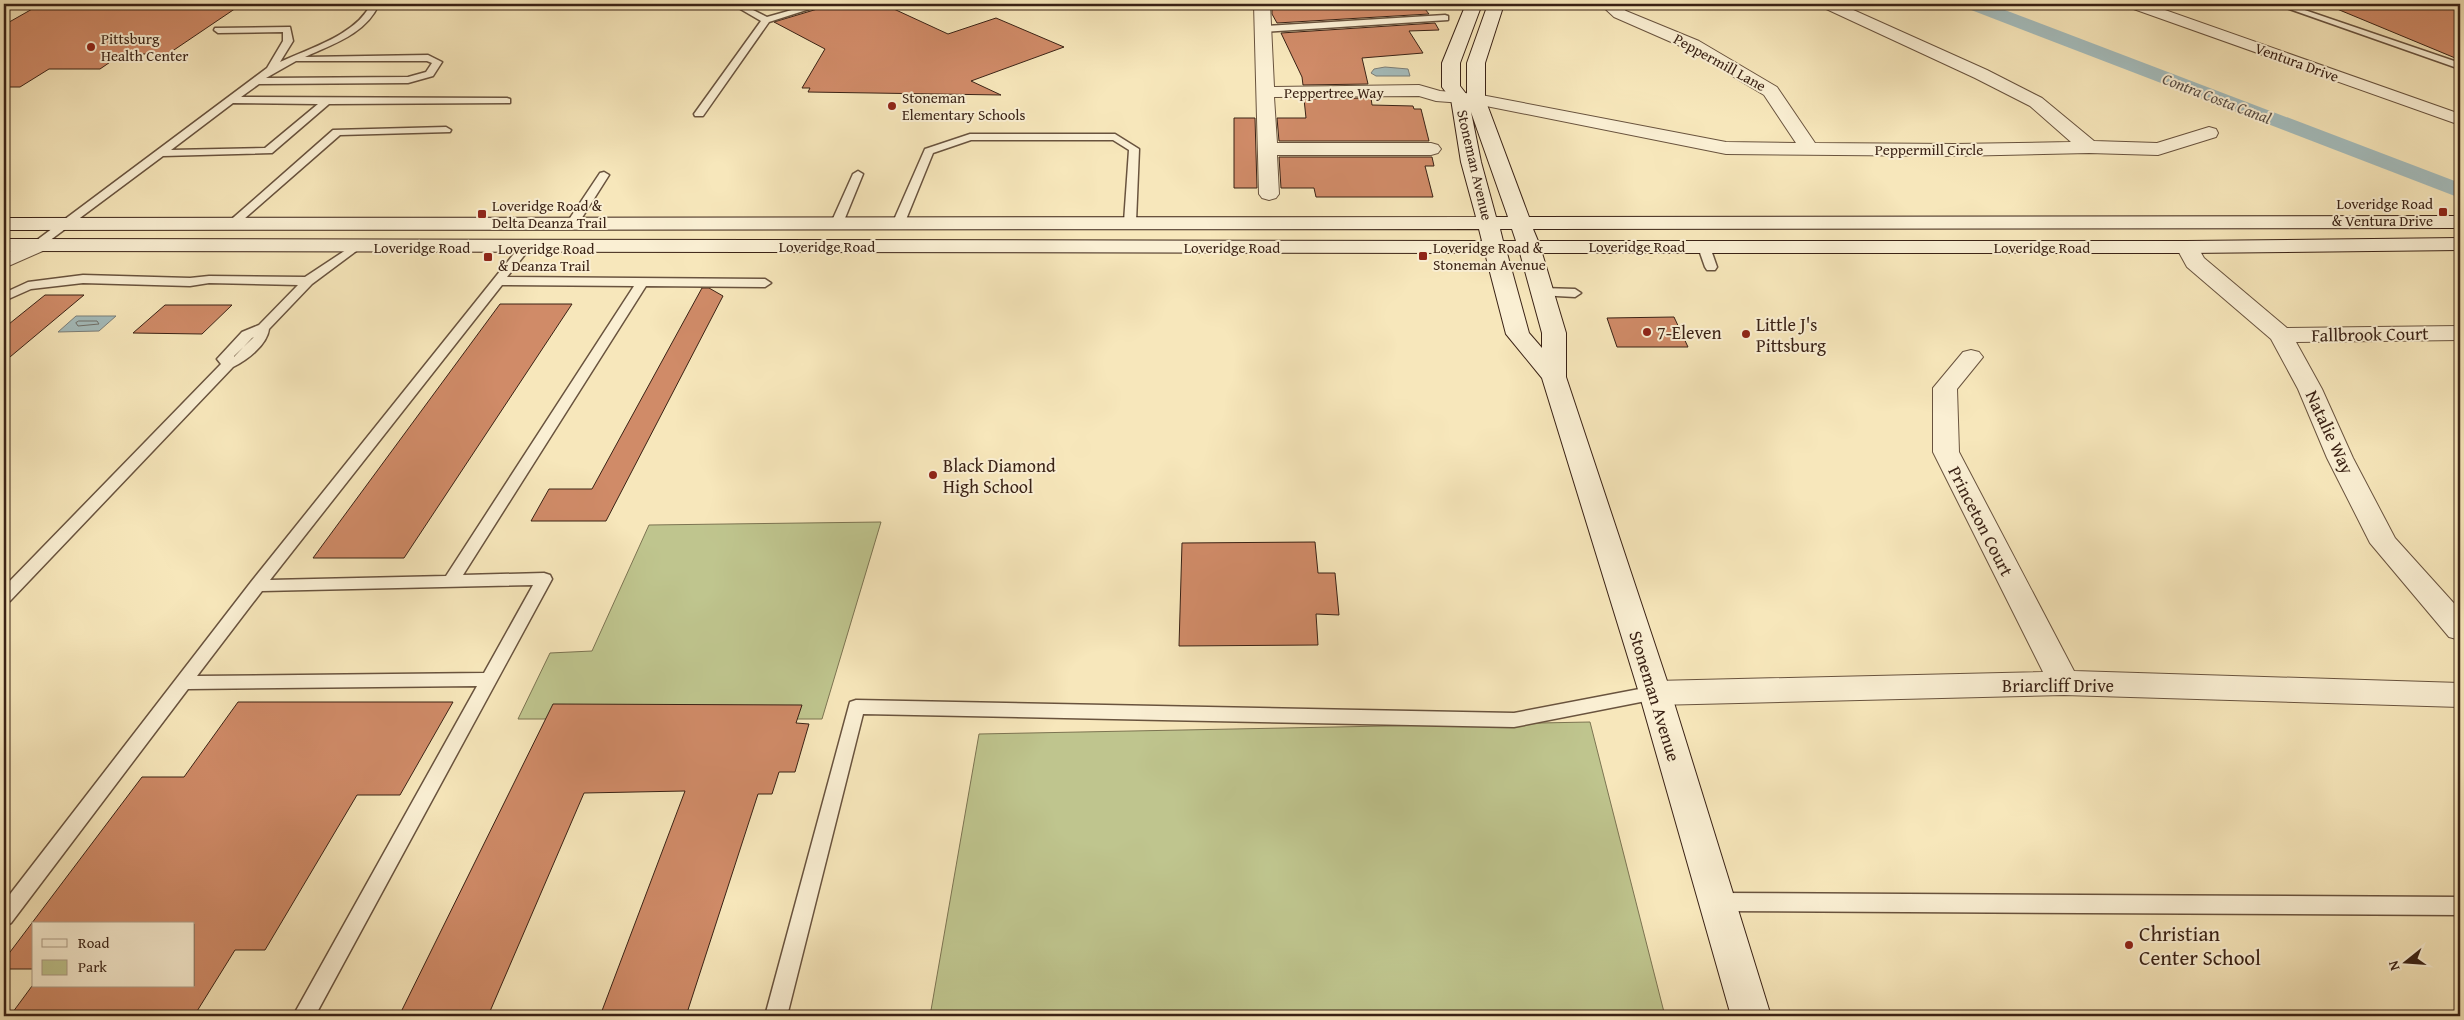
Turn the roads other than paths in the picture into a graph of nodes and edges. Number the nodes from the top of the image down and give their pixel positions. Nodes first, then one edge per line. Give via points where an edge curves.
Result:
1 (375, 4) edge
2 (754, 4) edge
3 (821, 4) edge
4 (1262, 4) edge
5 (1474, 4) edge
6 (1496, 4) edge
7 (1608, 4) edge
8 (1828, 4) edge
9 (2134, 4) edge
10 (2279, 4) edge
11 (1445, 18) dead end
12 (766, 20) junction
13 (1264, 29) junction
14 (218, 30) dead end
15 (293, 60) junction
16 (2460, 66) edge
17 (272, 70) junction
18 (257, 81) junction
19 (1266, 92) junction
20 (1468, 99) junction
21 (230, 100) junction
22 (327, 101) junction
23 (507, 101) dead end
24 (699, 114) dead end
25 (2460, 120) edge
26 (446, 130) dead end
27 (2209, 133) dead end
28 (2088, 147) junction
29 (1431, 149) dead end
30 (1809, 149) junction
31 (1268, 150) junction
32 (159, 153) junction
33 (858, 174) dead end
34 (604, 175) dead end
35 (1269, 194) dead end
36 (899, 222) junction
37 (1130, 222) junction
38 (1487, 222) junction
39 (1520, 222) junction
40 (2460, 222) edge
41 (837, 223) junction
42 (4, 224) edge
43 (64, 224) junction
44 (232, 224) junction
45 (395, 224) junction
46 (572, 224) junction
47 (2460, 244) edge
48 (4, 245) edge
49 (37, 245) junction
50 (1529, 246) junction
51 (355, 247) junction
52 (525, 247) junction
53 (1494, 247) junction
54 (1704, 247) junction
55 (2188, 247) junction
56 (4, 262) edge
57 (1711, 267) dead end
58 (308, 281) junction
59 (498, 281) junction
60 (642, 282) junction
61 (765, 283) dead end
62 (1542, 292) junction
63 (1575, 293) dead end
64 (4, 297) edge
65 (2460, 333) edge
66 (2281, 335) junction
67 (1971, 357) dead end
68 (1554, 377) junction
69 (452, 581) junction
70 (257, 586) junction
71 (4, 597) edge
72 (2460, 629) edge
73 (490, 679) junction
74 (182, 683) junction
75 (2064, 683) junction
76 (1655, 693) junction
77 (2460, 695) edge
78 (1717, 902) junction
79 (2460, 906) edge
80 (4, 917) edge
81 (304, 1016) edge
82 (776, 1016) edge
83 (1751, 1016) edge

1 - 15 lane via 369,16 348,33
2 - 12 lane via 741,7
3 - 12 lane
4 - 13 street, Peppertree Way
5 - 20 street, Stoneman Avenue via 1451,63 1450,88
6 - 20 street, Stoneman Avenue via 1476,63
7 - 30 street, Peppermill Lane via 1620,14 1693,46 1771,91
8 - 28 street via 2036,102
9 - 25 street, Ventura Drive
10 - 16 lane
11 - 13 lane
12 - 24 lane
13 - 19 street, Peppertree Way
14 - 17 lane via 287,29 288,41
15 - 17 lane
15 - 18 lane via 428,58 437,62 430,74 408,80
17 - 18 lane
18 - 21 lane
19 - 20 street, Peppertree Way via 1401,92 1406,97 1429,100 1436,96
19 - 31 street, Peppertree Way
20 - 30 street, Peppermill Circle via 1726,148
20 - 38 street, Stoneman Avenue via 1471,162
20 - 39 street, Stoneman Avenue
21 - 22 lane
21 - 32 lane
22 - 23 lane
22 - 32 lane via 268,151
26 - 44 lane via 337,132
27 - 28 street, Peppermill Circle via 2158,149
28 - 30 street, Peppermill Circle
29 - 31 street
31 - 35 street, Peppertree Way
32 - 43 lane
33 - 41 lane
34 - 46 lane
36 - 37 street, Loveridge Road
36 - 37 lane via 929,151 970,137 1115,138 1134,149
36 - 41 street, Loveridge Road
37 - 38 street, Loveridge Road
38 - 39 street, Loveridge Road
38 - 53 street, Stoneman Avenue
39 - 40 street, Loveridge Road
39 - 50 street, Stoneman Avenue
41 - 46 street, Loveridge Road
42 - 43 street, Loveridge Road
43 - 44 street, Loveridge Road
43 - 49 lane
44 - 45 street, Loveridge Road
45 - 46 street, Loveridge Road
45 - 51 street
47 - 55 street, Loveridge Road
48 - 49 street, Loveridge Road
49 - 51 street, Loveridge Road
49 - 56 street
50 - 53 street, Loveridge Road
50 - 54 street, Loveridge Road
50 - 62 street, Stoneman Avenue
51 - 52 street, Loveridge Road
51 - 58 lane
52 - 53 street, Loveridge Road
52 - 59 lane
53 - 68 street, Stoneman Avenue via 1518,334
54 - 55 street, Loveridge Road
54 - 57 lane
55 - 66 street, Natalie Way via 2195,262
58 - 64 lane via 239,281 220,286 197,286 190,282 83,279 28,286
58 - 71 lane via 262,328 262,336 239,359 228,364
59 - 60 lane
59 - 70 lane
60 - 61 lane
60 - 69 lane
62 - 63 lane
62 - 68 street, Stoneman Avenue via 1554,333
65 - 66 street, Fallbrook Court
66 - 72 street, Natalie Way via 2384,543
67 - 75 street, Princeton Court via 1945,388 1946,452
68 - 76 street, Stoneman Avenue
69 - 70 lane
69 - 73 lane via 544,579
70 - 74 lane
73 - 74 lane
73 - 81 lane
74 - 80 lane
75 - 76 street, Briarcliff Drive
75 - 77 street, Briarcliff Drive
76 - 78 street, Stoneman Avenue
76 - 82 lane via 1514,720 856,707
78 - 79 lane
78 - 83 street, Stoneman Avenue

